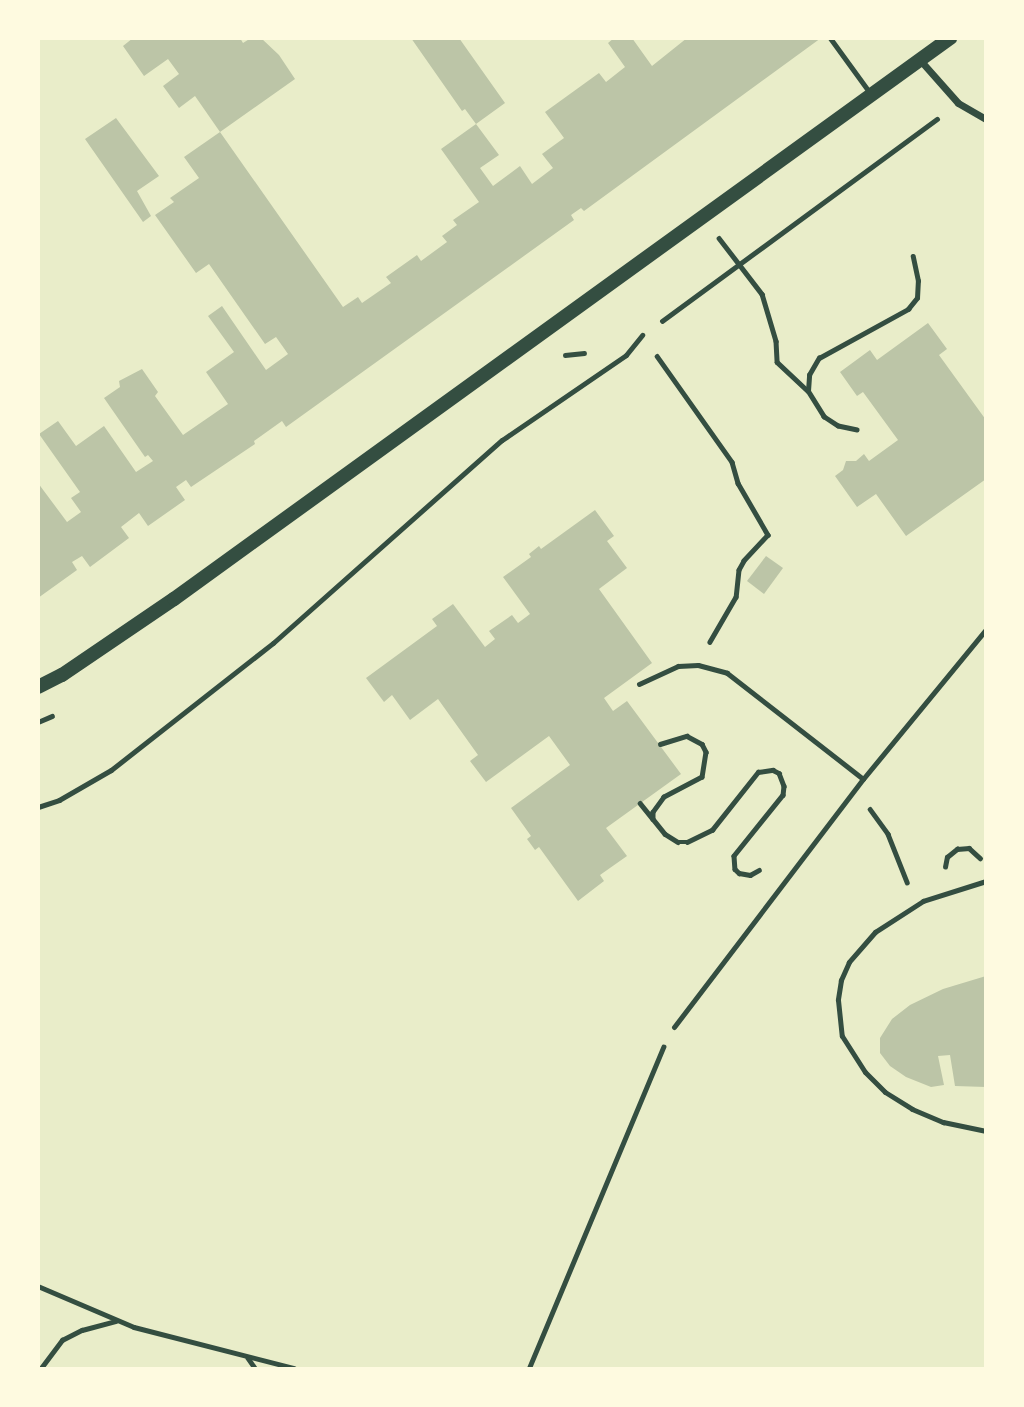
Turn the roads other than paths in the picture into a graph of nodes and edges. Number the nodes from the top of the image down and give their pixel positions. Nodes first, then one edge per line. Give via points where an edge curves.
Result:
1 (830, 38) edge
2 (950, 38) edge
3 (920, 60) junction
4 (872, 96) junction
5 (985, 119) edge
6 (642, 335) road end
7 (985, 629) edge
8 (639, 684) dead end
9 (38, 687) edge
10 (863, 779) junction
11 (38, 807) edge
12 (985, 881) edge
13 (674, 1027) road end
14 (985, 1130) edge

1 - 4 lane
2 - 3 main road
3 - 4 main road
3 - 5 street via 958,103
4 - 9 main road via 174,599
6 - 11 lane via 626,355 502,440 273,643 122,762 59,800
7 - 10 lane
8 - 10 lane via 678,666 698,665 727,673
10 - 13 lane
12 - 14 lane via 912,907 875,932 849,962 838,999 842,1036 865,1072 885,1092 943,1122

